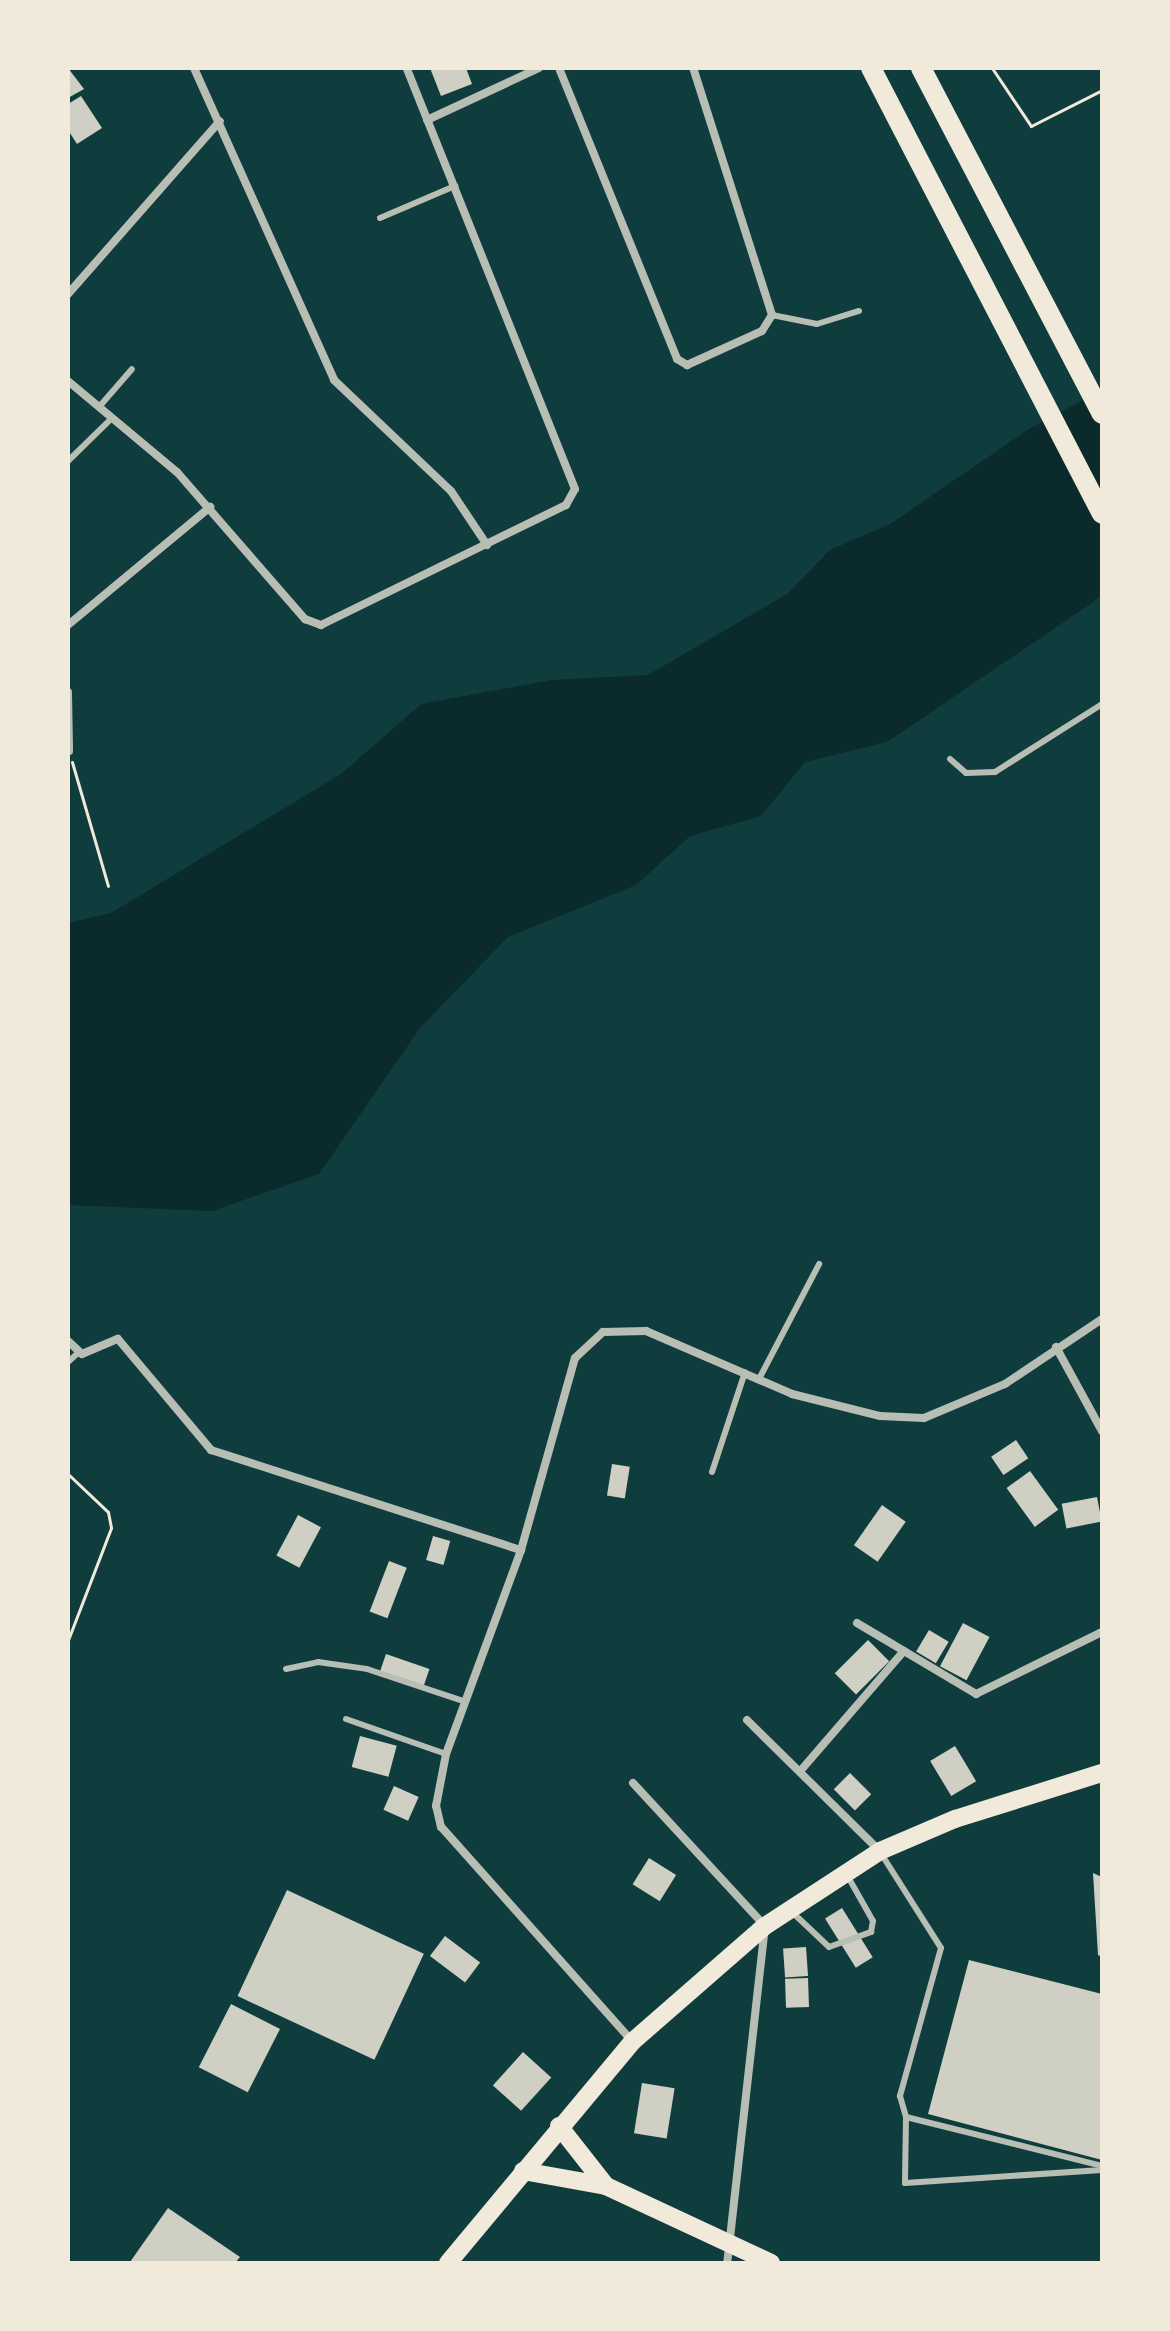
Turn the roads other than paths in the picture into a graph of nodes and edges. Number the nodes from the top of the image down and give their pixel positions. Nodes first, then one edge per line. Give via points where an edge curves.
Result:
1 (194, 68) edge
2 (407, 68) edge
3 (539, 68) edge
4 (559, 68) edge
5 (693, 68) edge
6 (871, 68) edge
7 (921, 68) edge
8 (427, 120) junction
9 (220, 121) junction
10 (455, 186) junction
11 (380, 218) dead end
12 (68, 294) edge
13 (859, 311) dead end
14 (772, 315) junction
15 (132, 369) dead end
16 (68, 381) edge
17 (99, 407) junction
18 (1102, 414) edge
19 (112, 418) junction
20 (68, 461) edge
21 (210, 507) junction
22 (1102, 514) edge
23 (487, 545) junction
24 (68, 625) edge
25 (68, 692) edge
26 (1102, 704) edge
27 (69, 751) edge
28 (950, 759) dead end
29 (819, 1264) dead end
30 (1102, 1319) edge
31 (68, 1341) edge
32 (1056, 1347) junction
33 (78, 1353) junction
34 (68, 1362) edge
35 (745, 1372) junction
36 (759, 1379) junction
37 (1102, 1431) edge
38 (712, 1472) dead end
39 (521, 1550) junction
40 (857, 1623) dead end
41 (1102, 1632) edge
42 (904, 1651) junction
43 (286, 1669) dead end
44 (463, 1701) junction
45 (346, 1719) dead end
46 (747, 1720) dead end
47 (446, 1754) junction
48 (802, 1769) junction
49 (1102, 1773) edge
50 (633, 1783) dead end
51 (880, 1851) junction
52 (844, 1871) junction
53 (790, 1909) junction
54 (765, 1926) junction
55 (632, 2042) junction
56 (906, 2117) junction
57 (559, 2126) junction
58 (1102, 2168) edge
59 (523, 2171) junction
60 (606, 2186) junction
61 (730, 2254) edge
62 (448, 2263) edge
63 (771, 2263) edge

1 - 9 street
2 - 8 street
3 - 8 street
4 - 14 street via 680,364 762,331
5 - 14 street
6 - 22 highway
7 - 18 highway
8 - 10 street
9 - 12 street
9 - 23 street via 334,380 451,491
10 - 11 lane
10 - 23 street via 573,498
13 - 14 lane via 817,324
15 - 17 lane
16 - 17 street
17 - 19 street
19 - 20 lane
19 - 21 street
21 - 23 street via 305,619 321,625
21 - 24 street
25 - 27 street
26 - 28 lane via 995,772 966,773
29 - 36 lane
30 - 32 street
31 - 33 street
32 - 36 street via 1005,1384 924,1418 880,1416
32 - 37 street
33 - 34 lane
33 - 39 street via 118,1339 211,1450
35 - 36 street
35 - 38 lane
35 - 39 street via 646,1331 594,1338 575,1358
39 - 44 street
40 - 42 street
41 - 42 street via 976,1694
42 - 48 street
43 - 44 lane via 318,1662 367,1669
44 - 47 street
45 - 47 lane
46 - 48 street
47 - 55 street via 436,1806 441,1827
48 - 51 street
49 - 51 main road via 955,1819
50 - 54 street
51 - 52 main road
51 - 56 lane via 941,1948 900,2096
52 - 53 main road
52 - 53 lane via 873,1921 871,1932 848,1943 819,1944
53 - 54 main road
54 - 55 main road
54 - 61 street
55 - 57 main road
56 - 58 lane
56 - 58 lane via 905,2183
57 - 59 main road
57 - 60 main road
59 - 60 main road
59 - 62 main road
60 - 61 main road
61 - 63 main road

